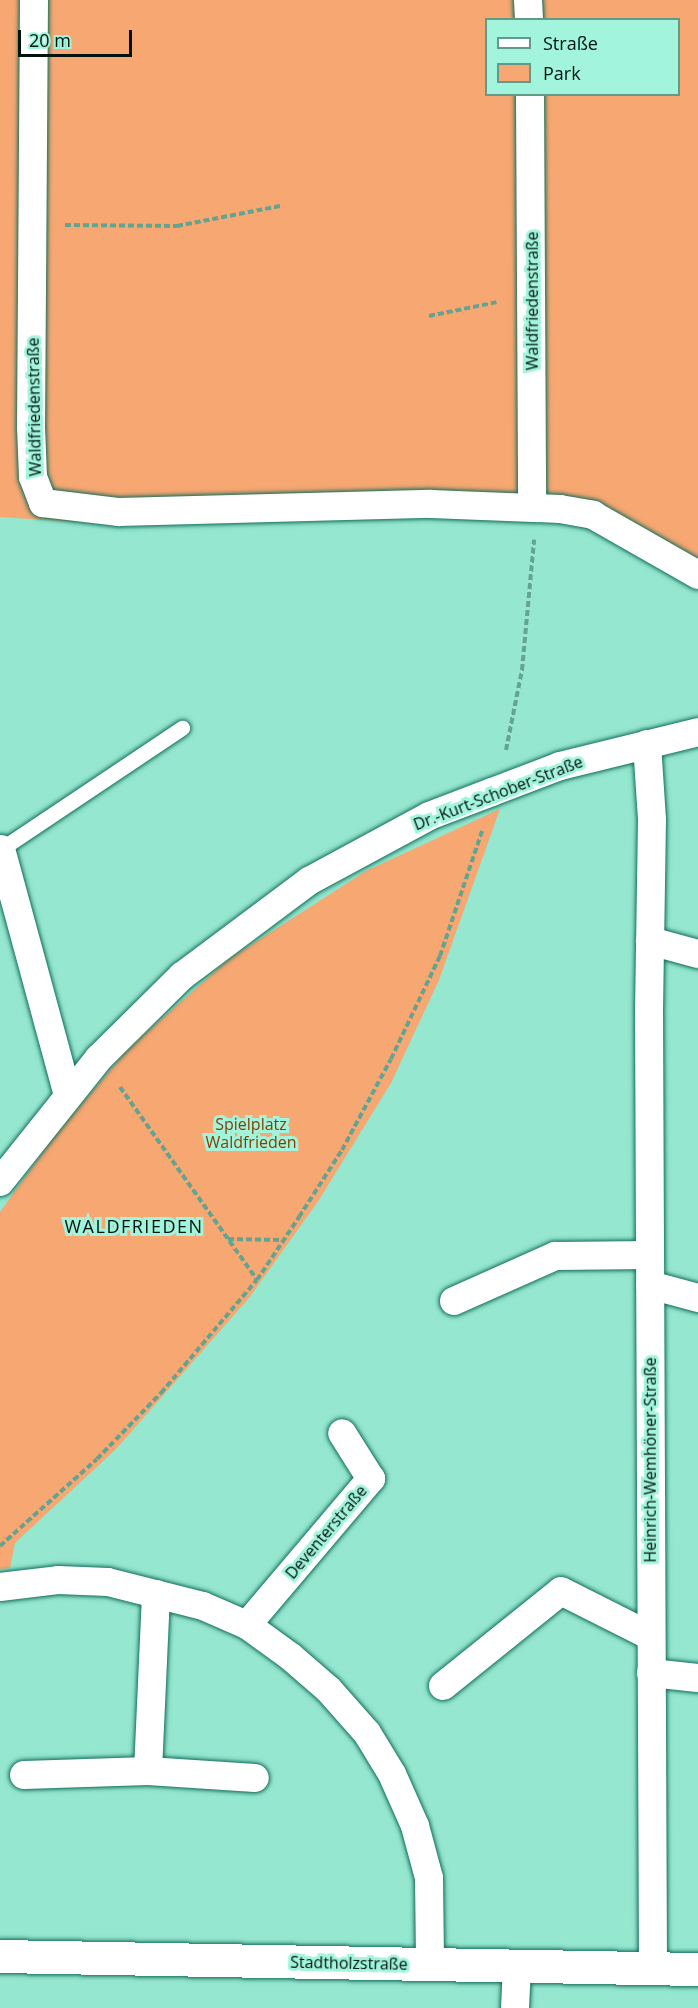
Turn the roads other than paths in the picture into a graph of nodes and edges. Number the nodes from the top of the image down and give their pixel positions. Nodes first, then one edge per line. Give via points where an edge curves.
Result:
1 (34, 0) edge
2 (528, 0) edge
3 (529, 18) edge
4 (530, 96) edge
5 (532, 507) junction
6 (698, 575) edge
7 (182, 728) dead end
8 (698, 732) edge
9 (647, 744) junction
10 (1, 846) edge
11 (650, 941) junction
12 (698, 954) edge
13 (68, 1095) junction
14 (0, 1182) edge
15 (650, 1255) junction
16 (650, 1285) junction
17 (698, 1298) edge
18 (454, 1301) dead end
19 (342, 1433) dead end
20 (0, 1587) edge
21 (156, 1594) junction
22 (247, 1625) junction
23 (650, 1636) junction
24 (651, 1673) junction
25 (698, 1678) edge
26 (443, 1686) dead end
27 (148, 1771) junction
28 (24, 1775) dead end
29 (255, 1778) dead end
30 (0, 1956) edge
31 (430, 1965) junction
32 (517, 1966) junction
33 (653, 1968) junction
34 (698, 1969) edge
35 (515, 2008) edge

1 - 5 street, Waldfriedenstraße via 32,447 33,477 43,503 119,512 431,504
2 - 3 street
4 - 5 street, Waldfriedenstraße
5 - 6 street, Waldfriedenstraße via 593,515
7 - 10 lane
8 - 9 street, Dr.-Kurt-Schober-Straße
9 - 11 street, Heinrich-Wemhöner-Straße via 652,820
9 - 13 street, Dr.-Kurt-Schober-Straße via 560,766 429,816 309,881 182,976 99,1058
10 - 13 street
11 - 12 street
11 - 15 street, Heinrich-Wemhöner-Straße
13 - 14 street, Dr.-Kurt-Schober-Straße
15 - 16 street, Heinrich-Wemhöner-Straße
15 - 18 street via 555,1256
16 - 17 street
16 - 23 street, Heinrich-Wemhöner-Straße
19 - 22 street, Deventerstraße via 371,1479
20 - 21 street via 58,1580 108,1582
21 - 22 street via 204,1606
21 - 27 street
22 - 31 street via 328,1690 367,1733 392,1774 415,1826 429,1878
23 - 24 street, Heinrich-Wemhöner-Straße
23 - 26 street via 561,1591
24 - 25 street
24 - 33 street, Heinrich-Wemhöner-Straße
27 - 28 street
27 - 29 street
30 - 31 street, Stadtholzstraße
31 - 32 street, Stadtholzstraße
32 - 33 street, Stadtholzstraße
32 - 35 street
33 - 34 street, Stadtholzstraße

